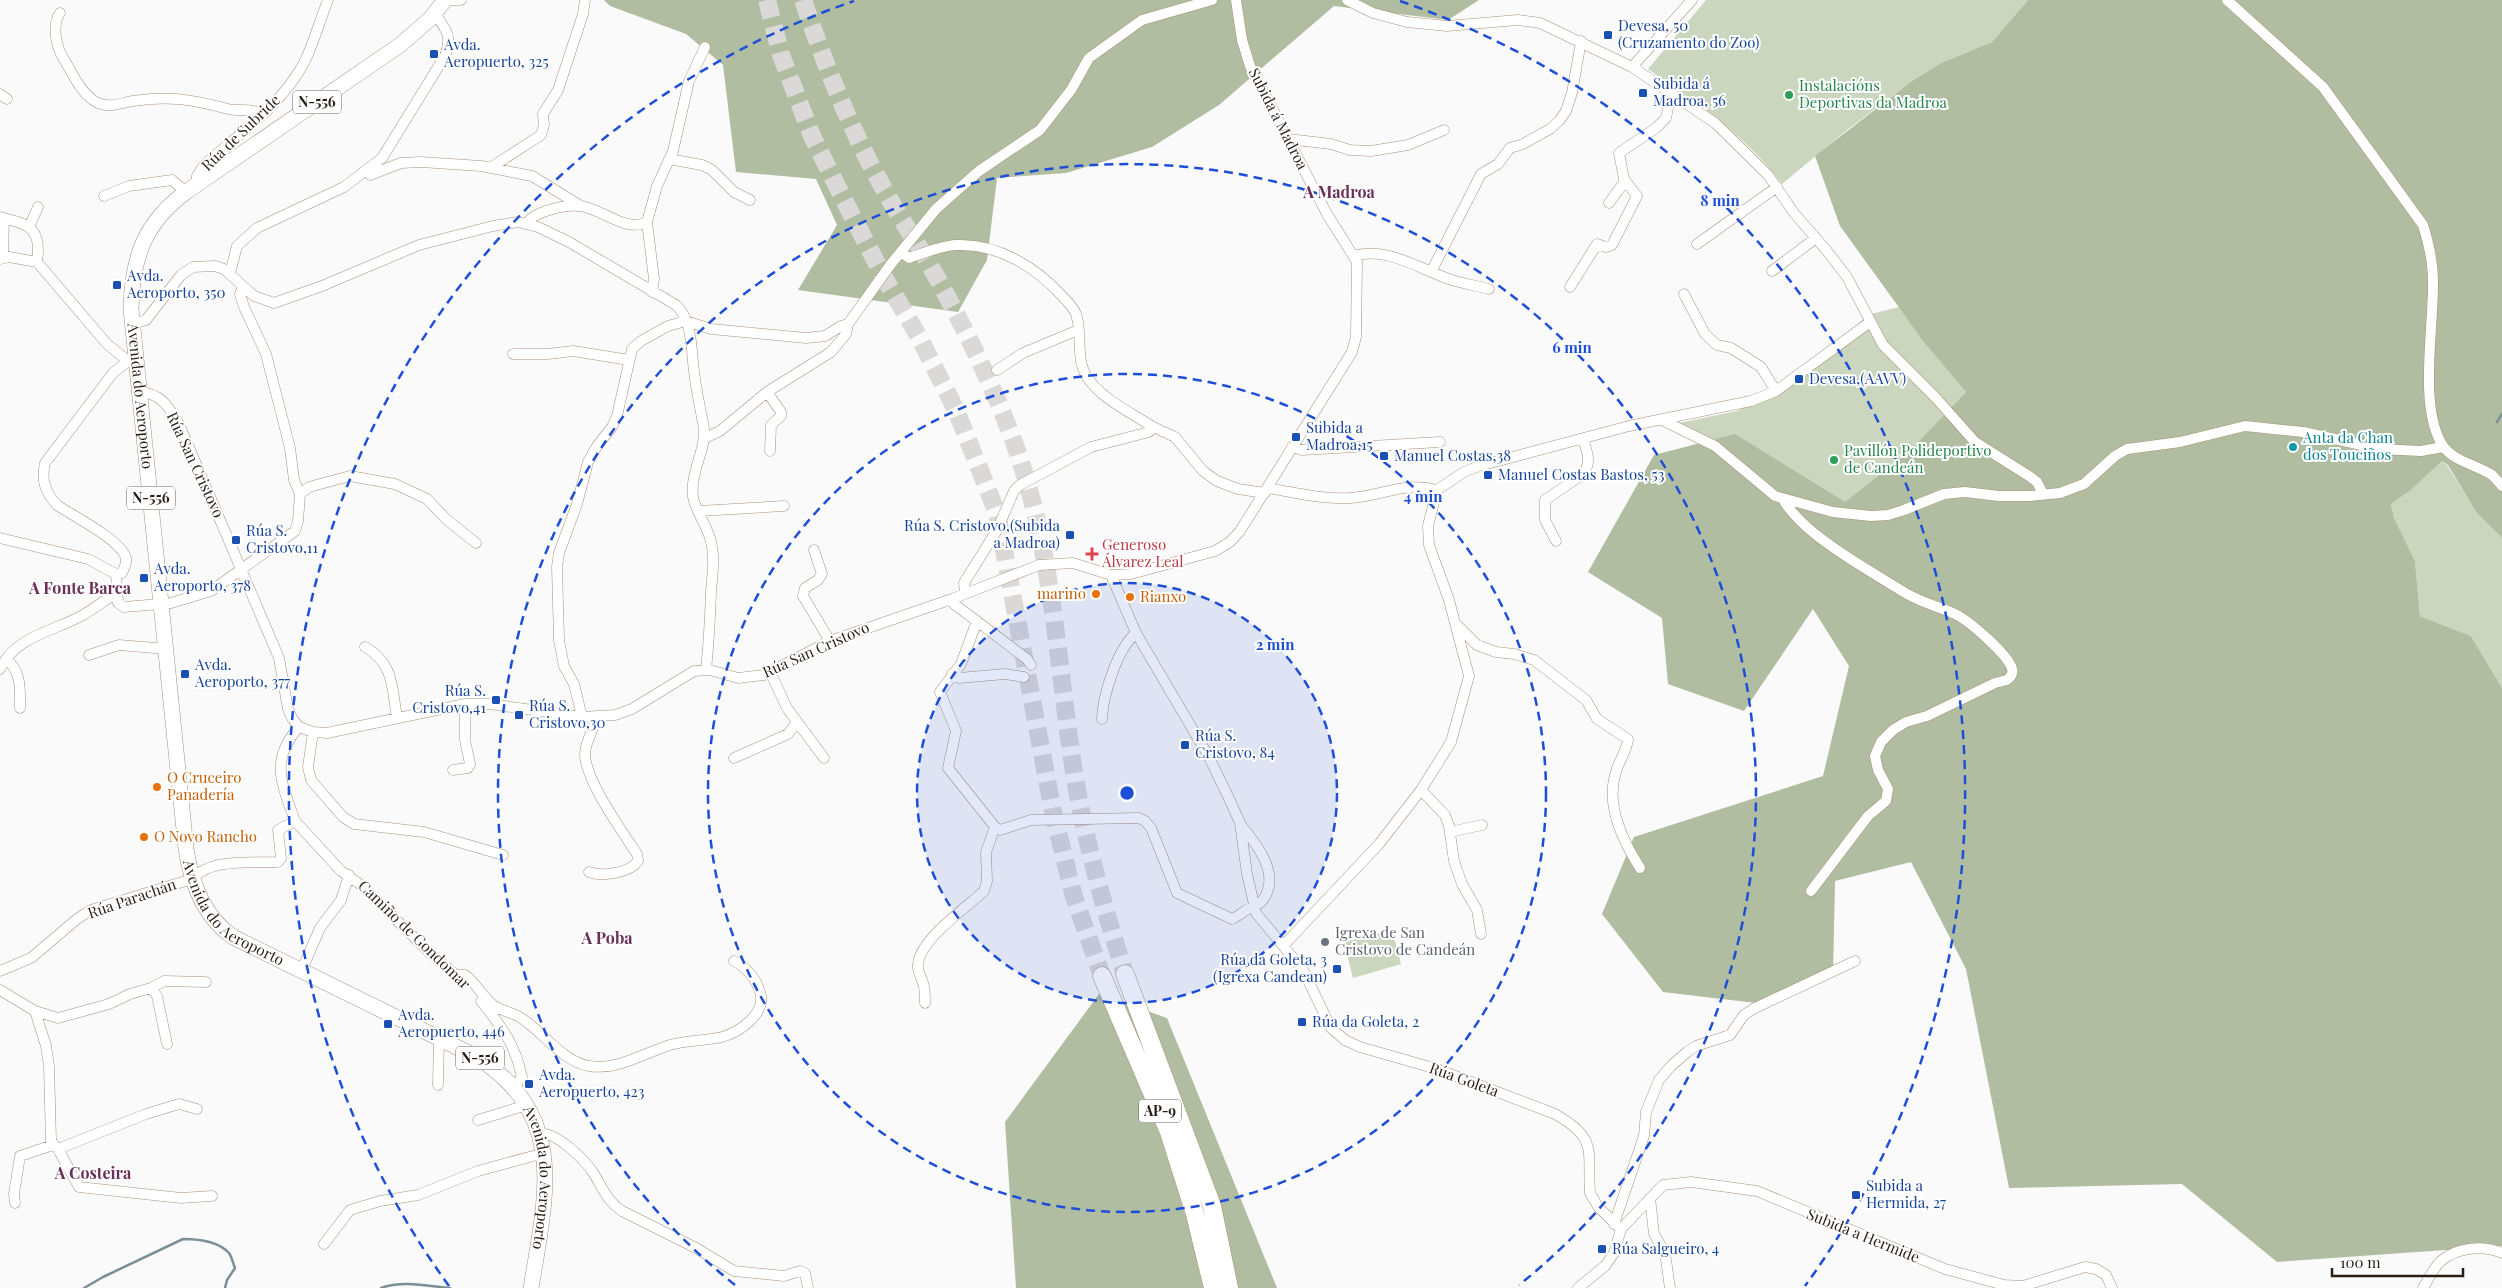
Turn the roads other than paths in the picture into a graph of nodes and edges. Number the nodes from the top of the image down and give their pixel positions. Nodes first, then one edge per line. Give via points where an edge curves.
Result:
1 (328, 0) edge
2 (461, 0) edge
3 (585, 0) edge
4 (1212, 0) edge
5 (1236, 0) edge
6 (1347, 0) edge
7 (1692, 0) edge
8 (2227, 0) edge
9 (440, 4) edge
10 (60, 13) dead end
11 (1582, 41) junction
12 (705, 47) dead end
13 (1632, 67) junction
14 (1671, 93) junction
15 (261, 115) junction
16 (1444, 130) dead end
17 (1288, 139) junction
18 (669, 159) junction
19 (490, 168) junction
20 (1625, 181) junction
21 (344, 187) junction
22 (1776, 188) junction
23 (191, 189) junction
24 (104, 196) dead end
25 (750, 200) dead end
26 (1609, 203) dead end
27 (581, 206) junction
28 (38, 207) dead end
29 (2, 218) edge
30 (647, 222) junction
31 (527, 223) junction
32 (29, 226) junction
33 (1816, 238) junction
34 (1697, 244) dead end
35 (901, 252) junction
36 (1354, 256) junction
37 (1, 259) edge
38 (37, 262) junction
39 (1772, 271) dead end
40 (1431, 272) junction
41 (230, 273) junction
42 (243, 287) junction
43 (1570, 287) dead end
44 (1489, 289) dead end
45 (652, 292) junction
46 (1684, 294) dead end
47 (686, 321) junction
48 (1870, 322) junction
49 (132, 324) junction
50 (848, 324) junction
51 (1078, 330) junction
52 (513, 354) dead end
53 (629, 360) junction
54 (132, 361) junction
55 (997, 370) dead end
56 (1776, 391) junction
57 (139, 392) junction
58 (767, 392) junction
59 (1662, 420) junction
60 (1153, 427) junction
61 (705, 438) junction
62 (1583, 439) junction
63 (1440, 442) dead end
64 (2443, 447) junction
65 (1292, 448) junction
66 (770, 451) dead end
67 (2497, 477) edge
68 (2502, 486) edge
69 (1266, 490) junction
70 (1437, 490) junction
71 (300, 494) junction
72 (2043, 494) junction
73 (1783, 498) junction
74 (784, 506) dead end
75 (699, 511) junction
76 (0, 538) edge
77 (1556, 541) dead end
78 (476, 543) dead end
79 (814, 550) dead end
80 (242, 569) junction
81 (116, 574) junction
82 (1111, 575) junction
83 (116, 593) junction
84 (965, 594) junction
85 (952, 599) junction
86 (163, 604) junction
87 (977, 621) junction
88 (1456, 624) junction
89 (1136, 632) junction
90 (830, 641) junction
91 (365, 647) dead end
92 (167, 649) junction
93 (89, 655) dead end
94 (2, 663) edge
95 (1031, 666) dead end
96 (706, 669) junction
97 (770, 672) junction
98 (952, 674) junction
99 (1024, 677) dead end
100 (465, 704) junction
101 (20, 708) dead end
102 (582, 717) junction
103 (597, 717) junction
104 (397, 718) junction
105 (1102, 720) dead end
106 (797, 722) junction
107 (300, 727) junction
108 (313, 732) junction
109 (734, 758) dead end
110 (824, 758) dead end
111 (453, 770) dead end
112 (1421, 790) junction
113 (295, 821) junction
114 (1240, 823) junction
115 (1482, 824) dead end
116 (994, 827) junction
117 (1450, 832) junction
118 (503, 855) dead end
119 (1640, 868) dead end
120 (589, 872) dead end
121 (349, 875) junction
122 (192, 879) junction
123 (1810, 891) dead end
124 (1254, 907) junction
125 (1481, 934) dead end
126 (1284, 945) junction
127 (734, 961) dead end
128 (1855, 961) dead end
129 (0, 971) edge
130 (300, 972) junction
131 (1125, 974) tunnel mouth
132 (455, 975) junction
133 (1102, 976) tunnel mouth
134 (206, 982) dead end
135 (151, 988) junction
136 (0, 990) edge
137 (925, 1003) dead end
138 (35, 1011) junction
139 (439, 1038) junction
140 (167, 1044) dead end
141 (438, 1085) dead end
142 (514, 1087) junction
143 (527, 1105) junction
144 (197, 1109) dead end
145 (478, 1120) dead end
146 (539, 1134) junction
147 (56, 1147) junction
148 (544, 1154) junction
149 (212, 1196) dead end
150 (1650, 1198) junction
151 (15, 1204) dead end
152 (1618, 1227) junction
153 (324, 1244) dead end
154 (1213, 1250) junction
155 (2502, 1253) edge
156 (2016, 1287) edge
157 (531, 1288) edge
158 (808, 1288) edge
159 (1213, 1288) edge
160 (1229, 1288) edge
161 (1578, 1288) edge
162 (1670, 1288) edge
163 (2112, 1288) edge
164 (2423, 1288) edge

1 - 15 street, Rúa de Subride via 305,61 279,98
2 - 9 street
3 - 19 street via 558,90 542,114 544,125 541,135
4 - 35 street via 1142,20 1089,58 1071,90 1040,130 979,171 936,209
5 - 17 street, Subida á Madroa via 1250,66
6 - 11 street via 1373,13 1407,22 1447,26 1518,20 1540,23
7 - 13 street
8 - 64 street via 2323,87 2423,225 2431,250 2434,280 2429,408
9 - 21 street via 450,44 437,71 382,158
9 - 23 main road, Avenida do Aeroporto / N-556 via 400,45
10 - 15 street via 56,19 59,49 81,89 98,103 106,106 134,100 188,99 241,112 256,110
11 - 13 street
11 - 40 street via 1566,112 1560,121 1523,144 1510,148 1498,164 1481,174
12 - 18 street via 689,81 674,151
13 - 14 street
14 - 20 street via 1666,118 1619,153
14 - 22 street via 1715,123 1768,175
15 - 23 street, Rúa de Subride via 204,165
16 - 17 street via 1408,145 1371,151
17 - 36 street, Subida á Madroa via 1327,214
18 - 25 street via 712,170 734,192
18 - 30 street via 656,186
19 - 21 street via 401,163
19 - 27 street via 532,176
20 - 26 street
20 - 43 street via 1636,196 1634,206 1612,245 1597,244
21 - 41 street via 257,228 237,246
22 - 33 street
22 - 34 street
23 - 24 street via 172,180 129,186
23 - 49 main road, Avenida do Aeroporto / N-556 via 164,210 140,248 131,281
27 - 30 street via 627,223 641,225
27 - 31 street via 549,210 531,217
28 - 32 street
29 - 32 street
29 - 37 street
30 - 45 street via 654,279
31 - 42 street via 493,226 419,245 274,303 261,300
31 - 45 street via 569,242
32 - 38 street via 38,238
33 - 39 street
33 - 48 street via 1846,277
35 - 50 street
35 - 51 street via 909,258 956,245 991,249 1042,275 1076,314
36 - 40 street via 1362,253 1385,255
36 - 65 street, Subida á Madroa via 1357,262 1356,336 1352,352
37 - 38 street
38 - 54 street via 107,344
40 - 44 street
41 - 42 street
41 - 49 street via 215,266 193,267 182,275 146,320
42 - 71 street via 240,294 244,307 275,380 294,480
45 - 47 street via 676,305
46 - 56 street via 1705,334 1716,345 1731,348 1761,367
47 - 50 street via 711,329 806,338 825,336
47 - 53 street via 668,326 641,341 632,349
47 - 61 street
48 - 56 street
48 - 72 street via 1884,345 1975,442 2037,482
49 - 54 main road, Avenida do Aeroporto / N-556
50 - 58 street via 846,334 832,352
51 - 55 street via 1023,353
51 - 60 street via 1080,358 1087,377 1096,388
52 - 53 street via 574,352
53 - 102 street via 617,416 588,462 557,567 559,640 564,666 574,684
54 - 57 main road, Avenida do Aeroporto / N-556
54 - 81 street via 113,373 46,463 43,474 49,496 57,505 118,545 126,565 122,574
56 - 59 street via 1752,401
57 - 80 street, Rúa San Cristovo via 154,393 179,424
57 - 86 main road, Avenida do Aeroporto / N-556
58 - 61 street via 720,431
58 - 66 street via 781,412 771,425
59 - 62 street
59 - 73 street via 1715,446
60 - 69 street via 1175,437 1203,471 1217,480 1238,489
60 - 84 street via 1149,432 1090,447 1020,485 964,583
61 - 75 street via 694,473 693,497
62 - 70 street via 1479,466
62 - 77 street via 1588,468 1544,500 1545,520
63 - 65 street
64 - 67 street
64 - 72 street via 2421,451 2380,449 2303,432 2245,426 2180,442 2127,450 2075,489
65 - 69 street, Subida á Madroa
67 - 68 street
69 - 70 street via 1336,498 1411,486
69 - 82 street, Subida á Madroa via 1240,531 1223,547 1160,568
70 - 88 street via 1428,538
71 - 78 street via 309,487 350,476 395,484 427,499
71 - 80 street via 295,531
72 - 73 street via 1944,494 1888,515 1871,516 1833,512
73 - 123 street via 1791,513 1838,550 1903,592 1956,614 1975,628 2013,669 2007,680 1927,716 1906,722 1881,742 1876,756 1878,770 1888,789 1886,801 1868,816
74 - 75 street
75 - 96 street via 710,533 714,564
76 - 81 street via 88,559
79 - 90 street via 822,574 806,588 803,596
80 - 86 street via 211,591
80 - 107 street, Rúa San Cristovo via 279,658 288,709
81 - 83 street
82 - 84 street, Rúa San Cristovo via 1073,564 1048,563 1011,574
82 - 89 street
83 - 86 street via 118,603 124,607
83 - 94 street via 84,614 29,639
84 - 85 street, Rúa San Cristovo
85 - 87 street
85 - 90 street, Rúa San Cristovo
86 - 92 main road, Avenida do Aeroporto / N-556
87 - 95 street via 1028,659
87 - 98 street via 961,664
88 - 112 street via 1468,668 1468,684 1450,742
88 - 119 street via 1478,645 1534,660 1586,700 1597,719 1628,739 1616,772 1614,802 1620,833
89 - 105 street via 1128,640 1103,699
89 - 114 street via 1209,757
90 - 97 street, Rúa San Cristovo
91 - 104 street via 385,662
92 - 93 street via 119,645
92 - 122 main road, Avenida do Aeroporto / N-556 via 186,849
94 - 101 street via 14,667 22,688
96 - 97 street, Rúa San Cristovo via 746,678
96 - 103 street via 684,676 632,709
97 - 106 street
98 - 99 street via 959,678 1005,674
98 - 116 street via 940,692 956,732 948,768
100 - 102 street via 490,704
100 - 104 street
100 - 111 street via 465,740 470,764 468,768
102 - 103 street
103 - 120 street via 586,748 586,762 591,778 637,854 638,861 625,870 602,875
104 - 108 street via 327,733
106 - 109 street via 788,734
106 - 110 street
107 - 108 street
107 - 113 street, Camiño de Gondomar via 290,737 280,763 284,793
108 - 118 street via 308,774 348,821 424,832
112 - 117 street via 1445,815
112 - 126 street via 1379,844
113 - 121 street, Camiño de Gondomar via 341,871
113 - 122 street via 278,830 281,858 278,862 219,866 199,872
114 - 124 street
114 - 124 street via 1253,839 1269,870 1269,889
115 - 117 street
116 - 124 street via 1000,830 1031,820 1146,820 1177,893 1232,919
116 - 137 street via 986,852 988,881 984,892 923,948 917,967
117 - 125 street via 1454,861 1462,884 1477,910
121 - 130 street via 341,900 320,928
121 - 132 street, Camiño de Gondomar
122 - 129 street, Rúa Parachán via 91,910 31,958
122 - 130 main road, Avenida do Aeroporto / N-556 via 212,917 226,933
124 - 126 street via 1259,919
126 - 152 street, Rúa Goleta via 1303,970 1331,1028 1345,1040 1463,1079 1555,1114 1572,1124 1580,1131 1588,1147 1592,1200
127 - 132 street via 743,966 757,983 762,997 760,1008 752,1019 724,1036 681,1042 604,1066 578,1062 517,1016 492,1004 475,982 465,975
128 - 152 street via 1755,1008 1744,1015 1730,1035 1696,1046 1670,1066 1652,1094 1646,1112 1644,1136 1628,1178
130 - 139 main road, Avenida do Aeroporto / N-556
131 - 154 highway, AP-9 via 1212,1206
132 - 142 street, Camiño de Gondomar via 468,985 509,1037 522,1076
133 - 154 highway, AP-9 via 1169,1132
134 - 135 street via 164,981
135 - 138 street via 58,1018
135 - 140 street via 157,996
136 - 138 street
138 - 147 street via 48,1056 51,1141
139 - 141 street
139 - 142 main road, Avenida do Aeroporto / N-556 via 487,1063
142 - 143 main road, Avenida do Aeroporto / N-556
143 - 145 street
143 - 146 main road, Avenida do Aeroporto / N-556
144 - 147 street via 179,1104
146 - 148 main road, Avenida do Aeroporto / N-556
146 - 158 street via 555,1137 568,1148 593,1173 612,1204 622,1211 734,1271 784,1276 800,1271 805,1273
147 - 149 street via 75,1183 84,1188 181,1198
147 - 151 street via 20,1156
148 - 153 street via 478,1171 418,1195 350,1210
148 - 157 main road, Avenida do Aeroporto / N-556 via 544,1201
150 - 152 street, Subida a Hermide
150 - 156 street, Subida a Hermide via 1663,1185 1691,1182 1758,1191 1945,1269
150 - 162 street via 1654,1234 1665,1253
152 - 161 street via 1614,1253 1605,1266
154 - 159 highway, AP-9
154 - 160 highway, AP-9
155 - 164 street via 2494,1249 2464,1248 2440,1261
156 - 163 street, Subida a Hermide via 2085,1267 2106,1275

